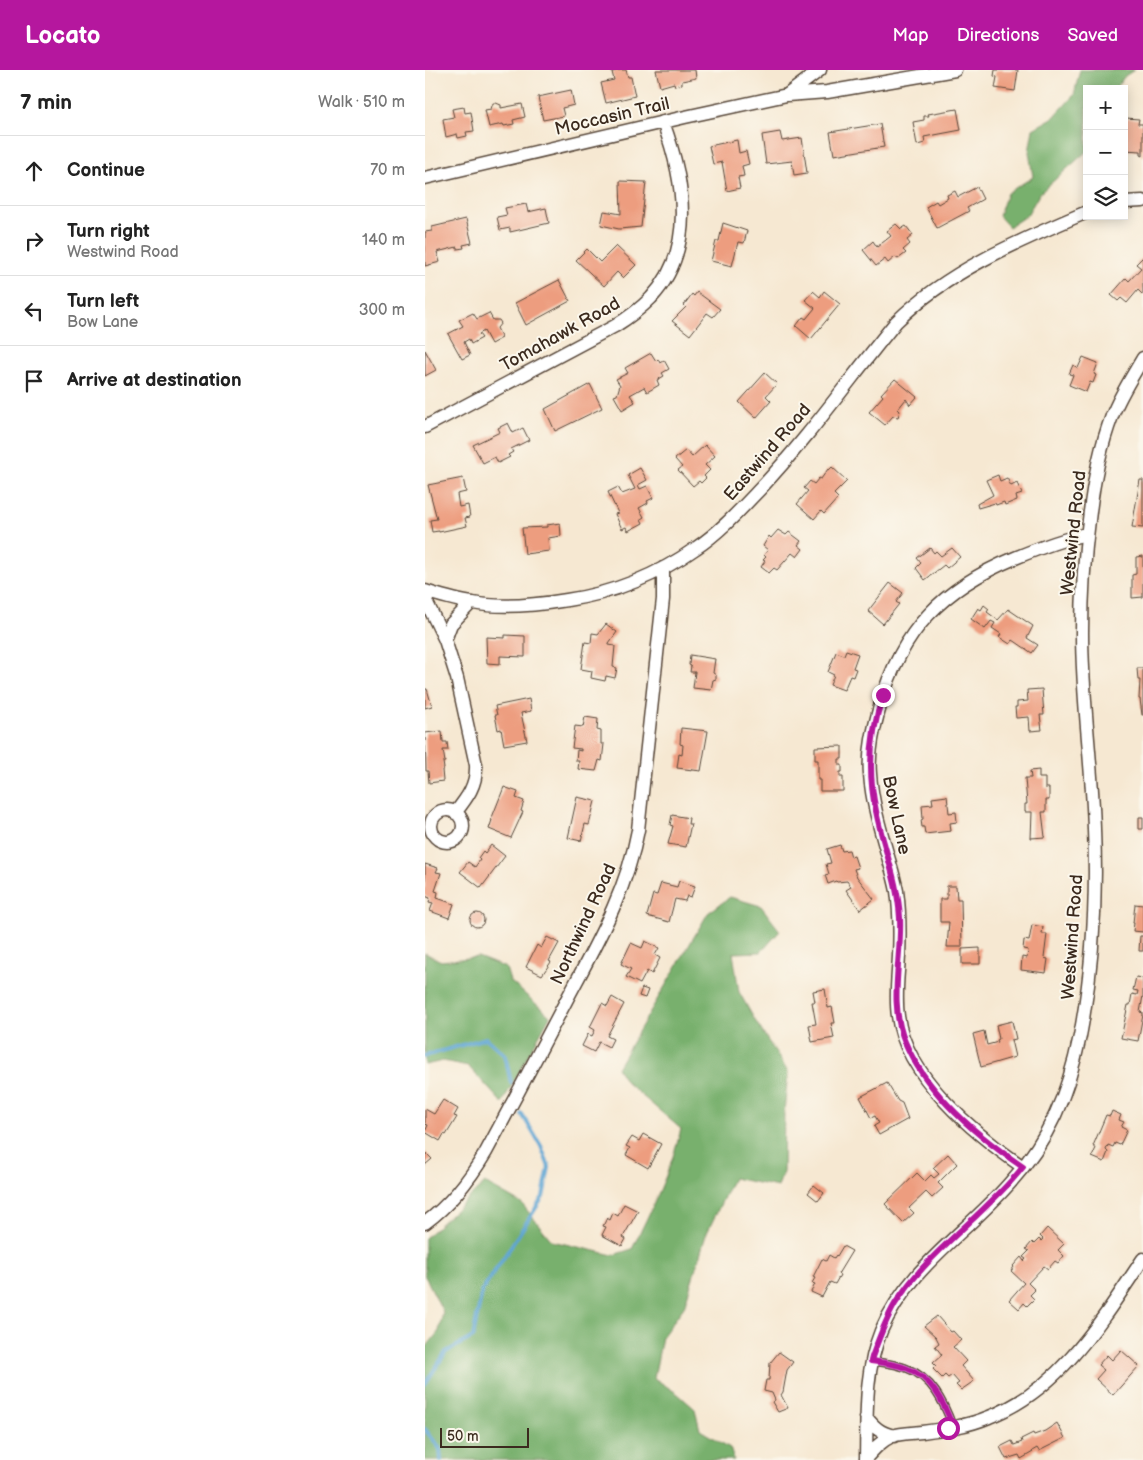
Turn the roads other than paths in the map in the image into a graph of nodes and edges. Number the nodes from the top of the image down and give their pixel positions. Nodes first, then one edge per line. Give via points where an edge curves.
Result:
1 (820, 70) edge
2 (955, 70) edge
3 (805, 76) edge
4 (787, 95) junction
5 (663, 122) junction
6 (425, 178) edge
7 (1143, 201) edge
8 (1128, 202) edge
9 (1083, 214) edge
10 (1143, 358) edge
11 (425, 427) edge
12 (1087, 534) junction
13 (663, 568) junction
14 (425, 591) edge
15 (425, 599) edge
16 (471, 603) junction
17 (445, 640) junction
18 (455, 813) dead end
19 (1023, 1167) junction
20 (425, 1223) edge
21 (1143, 1259) edge
22 (871, 1361) junction
23 (866, 1417) junction
24 (953, 1427) junction
25 (893, 1436) junction
26 (866, 1459) edge

1 - 3 street, Moccasin Trail
2 - 4 street via 827,92
3 - 4 street, Moccasin Trail
4 - 5 street, Moccasin Trail
5 - 6 street, Moccasin Trail
5 - 11 street, Tomahawk Road via 680,185 683,216 675,259 658,289 635,313 615,326
7 - 8 street
9 - 13 street, Eastwind Road via 971,266 914,304 896,322 803,441 747,503 695,549
10 - 12 street, Westwind Road via 1113,414 1102,447
12 - 19 street, Westwind Road via 1082,635 1095,880 1088,983 1074,1063 1063,1099 1053,1123
12 - 19 street, Bow Lane via 1063,539 992,567 940,602 907,640 894,664 870,750 875,810 899,911 896,994 905,1042 918,1067 955,1112
13 - 16 street, Eastwind Road via 620,587 585,597 551,603
13 - 20 street, Northwind Road via 663,599 637,830 626,879 584,967 474,1173 457,1194
14 - 16 street, Eastwind Road
15 - 17 street
16 - 17 street via 451,624
17 - 18 street via 457,678 476,772 472,789
19 - 22 street, Westwind Road via 1009,1185 917,1274 885,1324
21 - 24 street via 1097,1327 1059,1370 1031,1394 1004,1411
22 - 23 street, Westwind Road
22 - 24 lane via 904,1367 927,1381 944,1404
23 - 25 street via 875,1428
23 - 26 street, Westwind Road
24 - 25 street
25 - 26 street via 881,1442

